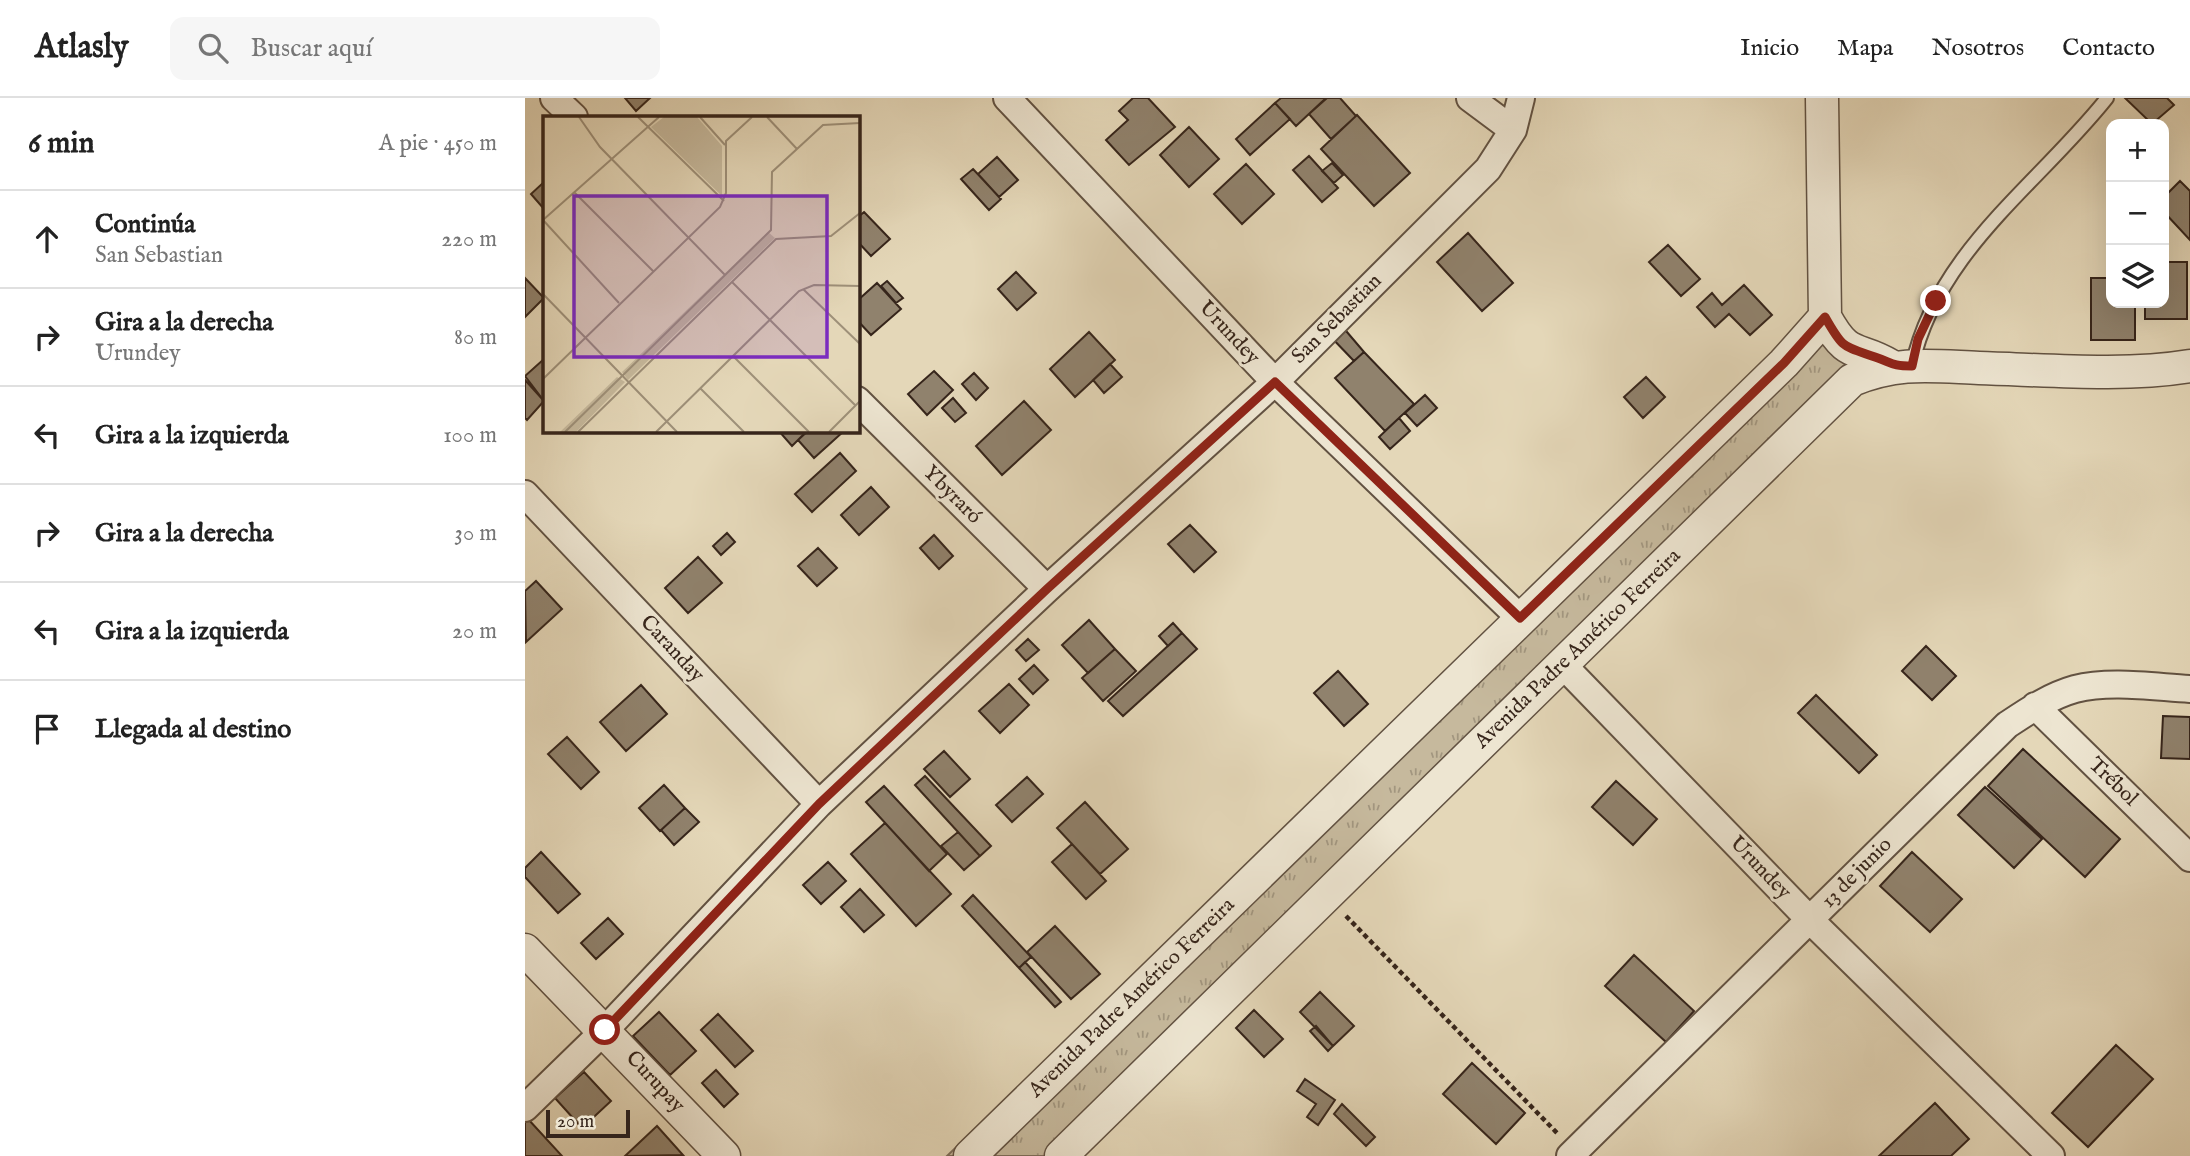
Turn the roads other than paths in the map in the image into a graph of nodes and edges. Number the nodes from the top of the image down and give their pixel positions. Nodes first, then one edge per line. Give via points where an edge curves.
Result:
1 (554, 98) edge
2 (1007, 98) edge
3 (1470, 98) edge
4 (1521, 98) edge
5 (1822, 98) edge
6 (2107, 98) edge
7 (573, 116) edge
8 (1513, 130) junction
9 (1825, 317) junction
10 (1902, 366) junction
11 (2190, 366) edge
12 (1275, 382) junction
13 (859, 402) edge
14 (525, 494) edge
15 (1047, 589) junction
16 (1520, 618) junction
17 (1563, 665) junction
18 (2190, 689) edge
19 (2035, 706) junction
20 (819, 804) junction
21 (2190, 858) edge
22 (1810, 920) junction
23 (525, 950) edge
24 (605, 1030) junction
25 (525, 1108) edge
26 (1575, 1154) edge
27 (724, 1156) edge
28 (970, 1156) edge
29 (1061, 1156) edge
30 (2052, 1156) edge

1 - 7 street
2 - 12 street, Urundey
3 - 8 street
4 - 8 street, San Sebastian
5 - 9 street
6 - 10 lane via 1959,259
8 - 12 street, San Sebastian via 1488,169
9 - 10 street via 1849,350
9 - 16 street, Avenida Padre Américo Ferreira via 1784,363
10 - 11 street, Avenida Padre Américo Ferreira via 2049,370
10 - 17 street, Avenida Padre Américo Ferreira via 1852,380
12 - 15 street, San Sebastian
12 - 16 street, Urundey
13 - 15 street, Ybyraró
14 - 20 street, Caranday
15 - 20 street, San Sebastian
16 - 28 street, Avenida Padre Américo Ferreira
17 - 22 street, Urundey
17 - 29 street, Avenida Padre Américo Ferreira
18 - 19 street, 13 de junio via 2076,689
19 - 21 street, Trébol
19 - 22 street, 13 de junio via 2007,725
20 - 24 street, San Sebastian
22 - 26 street, 13 de junio
22 - 30 street, Urundey
23 - 24 street, Curupay
24 - 25 street, San Sebastian
24 - 27 street, Curupay

